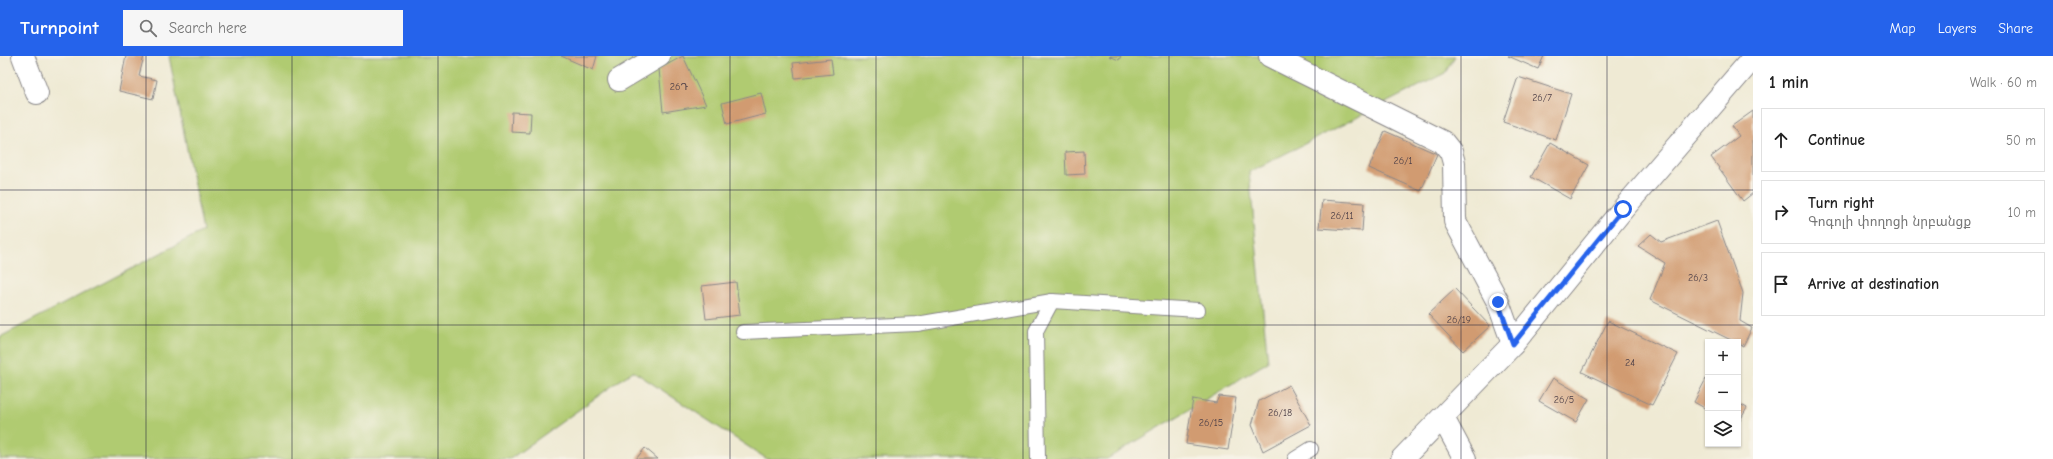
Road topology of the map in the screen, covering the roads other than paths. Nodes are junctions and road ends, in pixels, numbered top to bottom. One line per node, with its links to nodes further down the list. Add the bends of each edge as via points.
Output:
1 (23, 56): 6 (street)
2 (659, 56): 5 (street)
3 (1270, 56): 10 (street, via 1443,142 1451,152 1454,163 1455,222 1498,302)
4 (1753, 58): 10 (street, via 1623,209)
5 (619, 80)
6 (37, 93)
7 (1052, 301): 8 (lane); 9 (lane, via 917,324); 13 (lane, via 1036,332)
8 (1198, 310)
9 (743, 332)
10 (1513, 344): 11 (street)
11 (1443, 418): 15 (street); 16 (street)
12 (1311, 449): 14 (lane)
13 (1038, 459)
14 (1295, 459)
15 (1402, 459)
16 (1465, 459)

